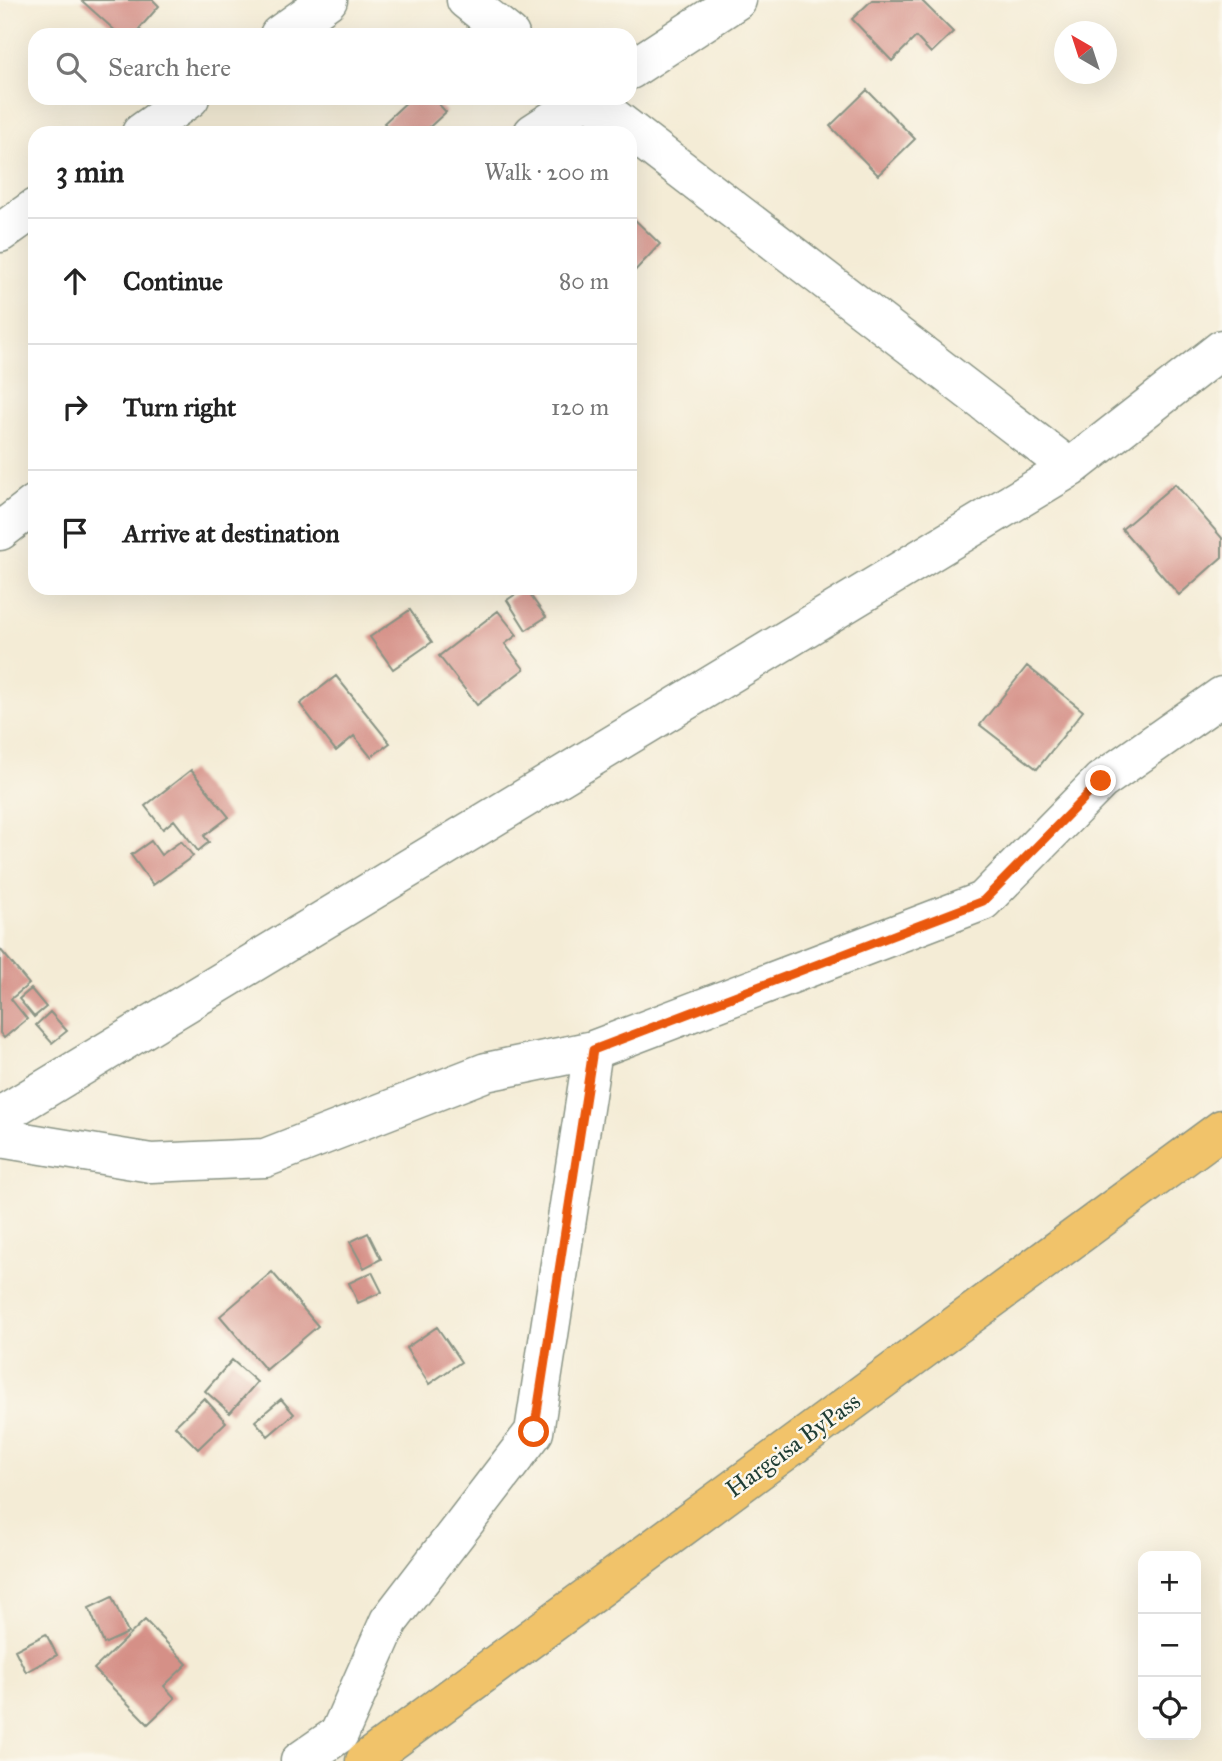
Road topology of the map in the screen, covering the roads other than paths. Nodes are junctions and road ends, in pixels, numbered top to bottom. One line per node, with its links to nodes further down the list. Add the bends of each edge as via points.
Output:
1 (328, 0): 4 (street)
2 (466, 0): 5 (street)
3 (737, 0): 6 (street)
4 (289, 28)
5 (501, 28)
6 (637, 65)
7 (180, 105): 10 (street)
8 (576, 105): 11 (street)
9 (596, 105): 12 (street)
10 (151, 126)
11 (544, 126)
12 (624, 126)
13 (637, 136): 17 (street)
14 (28, 213): 15 (street)
15 (0, 233)
16 (1222, 349): 17 (street)
17 (1070, 468): 22 (street)
18 (28, 509): 19 (street)
19 (0, 531)
20 (1222, 696): 21 (street, via 1101,781 983,901)
21 (593, 1050): 24 (street, via 486,1072 265,1158 151,1163); 25 (street, via 534,1432 389,1621 339,1734)
22 (0, 1116)
23 (1222, 1129): 26 (highway, Hargeisa ByPass)
24 (0, 1138)
25 (300, 1761)
26 (365, 1761)

